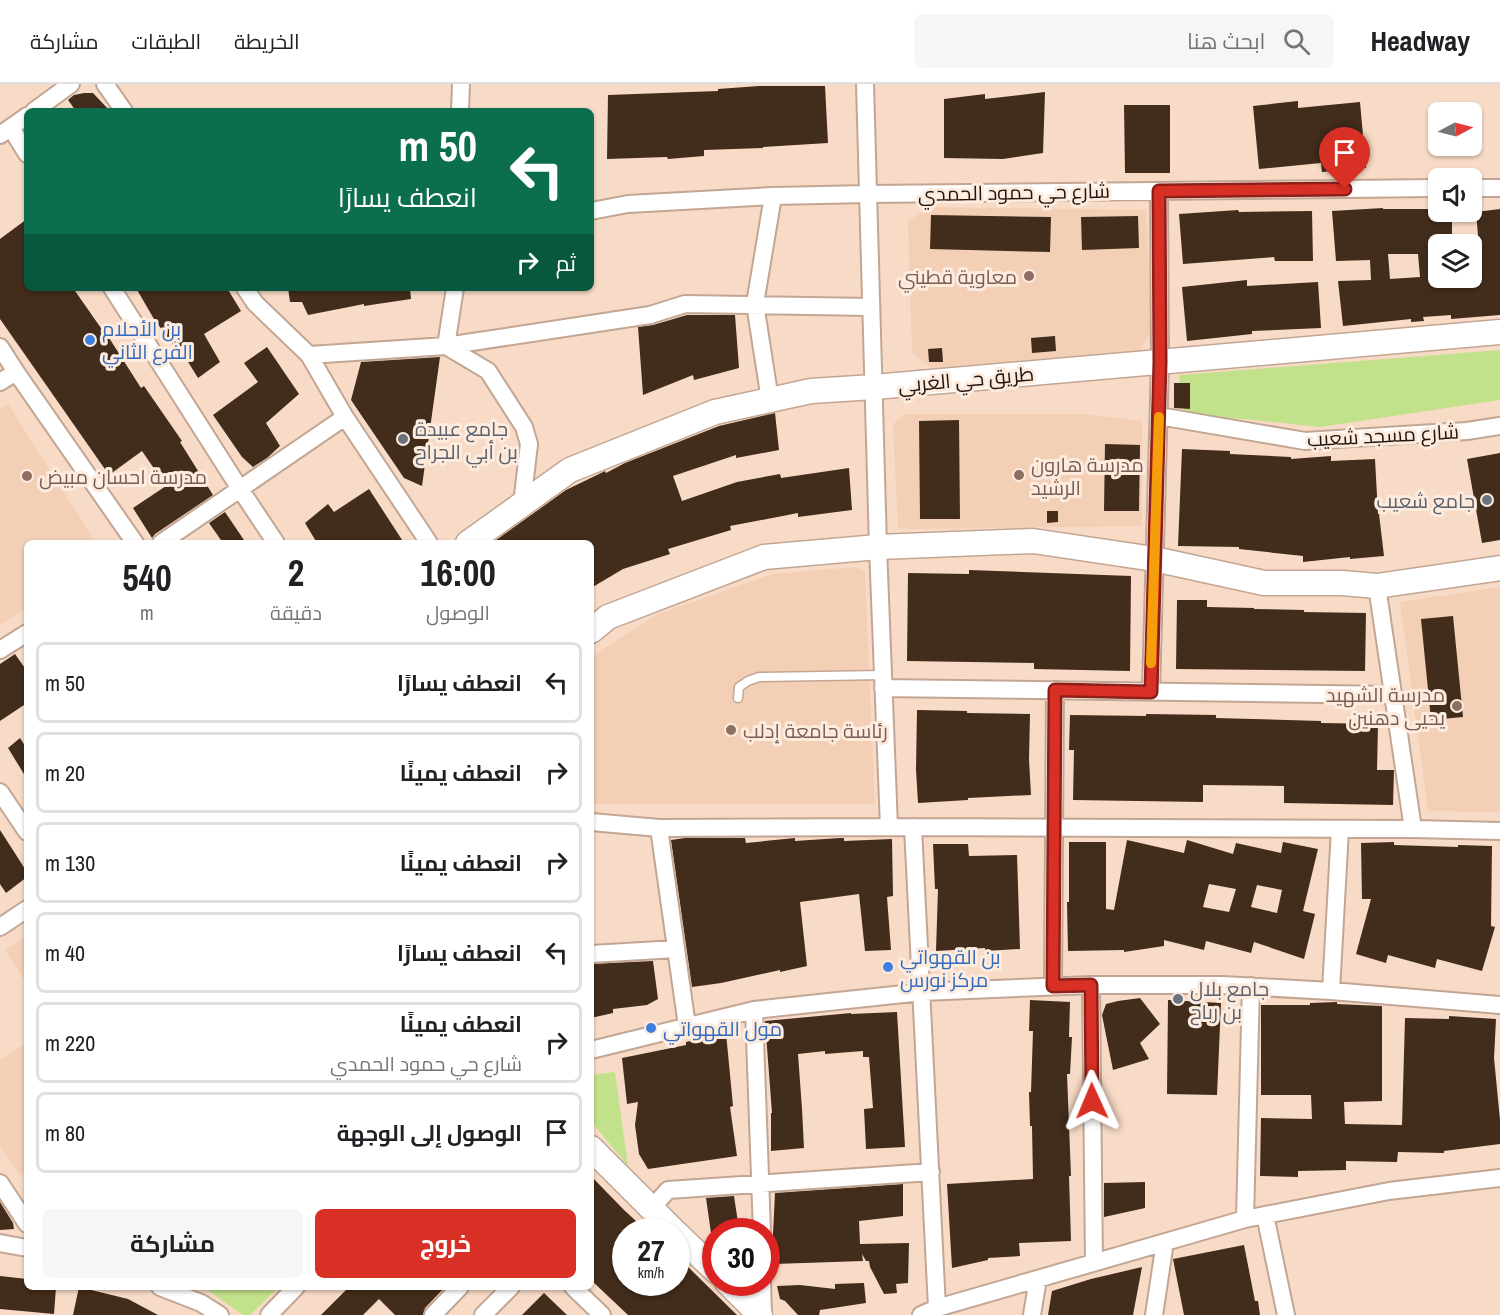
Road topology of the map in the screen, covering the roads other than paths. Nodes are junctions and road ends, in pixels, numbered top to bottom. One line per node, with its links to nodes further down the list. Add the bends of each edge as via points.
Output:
1 (71, 84): 5 (street)
2 (105, 84): 6 (street)
3 (461, 84): 7 (street)
4 (865, 84): 15 (street)
5 (38, 108)
6 (122, 108)
7 (460, 108)
8 (24, 118): 9 (street)
9 (5, 131): 10 (street)
10 (24, 151)
11 (1428, 188): 14 (street, شارع حي حمود الحمدي)
12 (1482, 188): 13 (street)
13 (1500, 188)
14 (1159, 191): 15 (street, شارع حي حمود الحمدي); 27 (street)
15 (868, 194): 16 (street, شارع حي حمود الحمدي); 22 (street)
16 (773, 196): 17 (street, شارع حي حمود الحمدي, via 628,204); 21 (street)
17 (594, 210)
18 (114, 291): 35 (street)
19 (454, 291): 24 (street)
20 (259, 295): 26 (street)
21 (755, 304): 22 (street); 24 (street, via 685,304 650,315); 31 (street)
22 (871, 307): 30 (street)
23 (1500, 332): 27 (street, طريق حي الغربي)
24 (446, 346): 26 (street); 36 (street, via 488,371 524,427 529,444)
25 (0, 347): 28 (street)
26 (309, 355): 33 (street)
27 (1160, 362): 30 (street, طريق حي الغربي); 32 (street)
28 (16, 372): 29 (street); 37 (street)
29 (0, 382)
30 (874, 387): 31 (street, طريق حي الغربي, via 811,391); 42 (street)
31 (770, 400): 36 (street, طريق حي الغربي, via 715,412 570,470)
32 (1159, 416): 34 (street, شارع مسجد شعيب, via 1305,441); 43 (street)
33 (345, 417): 35 (street); 40 (street)
34 (1500, 426)
35 (240, 489): 38 (street); 39 (street)
36 (522, 504): 41 (street, طريق حي الغربي)
37 (133, 540)
38 (165, 540)
39 (274, 540)
40 (427, 540)
41 (472, 540)
42 (878, 547): 43 (street, via 1033,541); 46 (street, via 764,557 608,618); 49 (street)
43 (1154, 559): 45 (street, via 1264,583); 51 (street)
44 (1500, 568): 45 (street)
45 (1377, 586): 52 (street)
46 (594, 630)
47 (24, 635): 48 (street)
48 (0, 650)
49 (883, 682): 50 (street); 53 (lane, via 759,677 740,687); 56 (street)
50 (1055, 690): 51 (street); 58 (street)
51 (1151, 692): 52 (street)
52 (1393, 695): 62 (street)
53 (738, 698)
54 (0, 792): 59 (street)
55 (594, 822): 60 (street)
56 (889, 827): 57 (street); 60 (street)
57 (913, 827): 58 (street); 72 (street)
58 (1053, 827): 61 (street); 69 (street)
59 (24, 828)
60 (659, 828): 66 (street)
61 (1340, 829): 62 (street); 71 (street)
62 (1413, 829): 63 (street)
63 (1500, 831)
64 (24, 911): 65 (street)
65 (0, 927)
66 (676, 949): 67 (street); 75 (street)
67 (594, 954)
68 (1091, 985): 69 (street); 70 (street); 93 (street)
69 (1053, 986): 72 (street)
70 (1251, 986): 71 (street); 87 (street)
71 (1330, 991): 73 (street)
72 (922, 992): 74 (street); 78 (street)
73 (1500, 1005)
74 (754, 1010): 75 (street); 81 (street)
75 (687, 1026): 76 (street)
76 (594, 1049)
77 (594, 1151): 83 (street)
78 (930, 1172): 81 (street); 102 (street)
79 (1500, 1178): 84 (street, via 1389,1191)
80 (0, 1183): 82 (street)
81 (761, 1184): 83 (street, via 668,1190); 86 (street)
82 (21, 1203)
83 (652, 1208): 85 (street)
84 (1265, 1215): 87 (street); 112 (street)
85 (662, 1218)
86 (762, 1218)
87 (1245, 1219): 88 (street)
88 (1165, 1242): 93 (street); 111 (street)
89 (0, 1243): 91 (street)
90 (690, 1246): 92 (street)
91 (24, 1247)
92 (702, 1257)
93 (1094, 1263): 94 (street)
94 (1038, 1279): 102 (street); 110 (street)
95 (168, 1290): 103 (street)
96 (293, 1290): 104 (street)
97 (457, 1290): 105 (street)
98 (508, 1290): 106 (street)
99 (576, 1290): 107 (street)
100 (741, 1296): 108 (street)
101 (762, 1296): 108 (street)
102 (937, 1308): 109 (street)
103 (220, 1315)
104 (269, 1315)
105 (433, 1315)
106 (483, 1315)
107 (602, 1315)
108 (761, 1315)
109 (921, 1315)
110 (1032, 1315)
111 (1154, 1315)
112 (1286, 1315)

